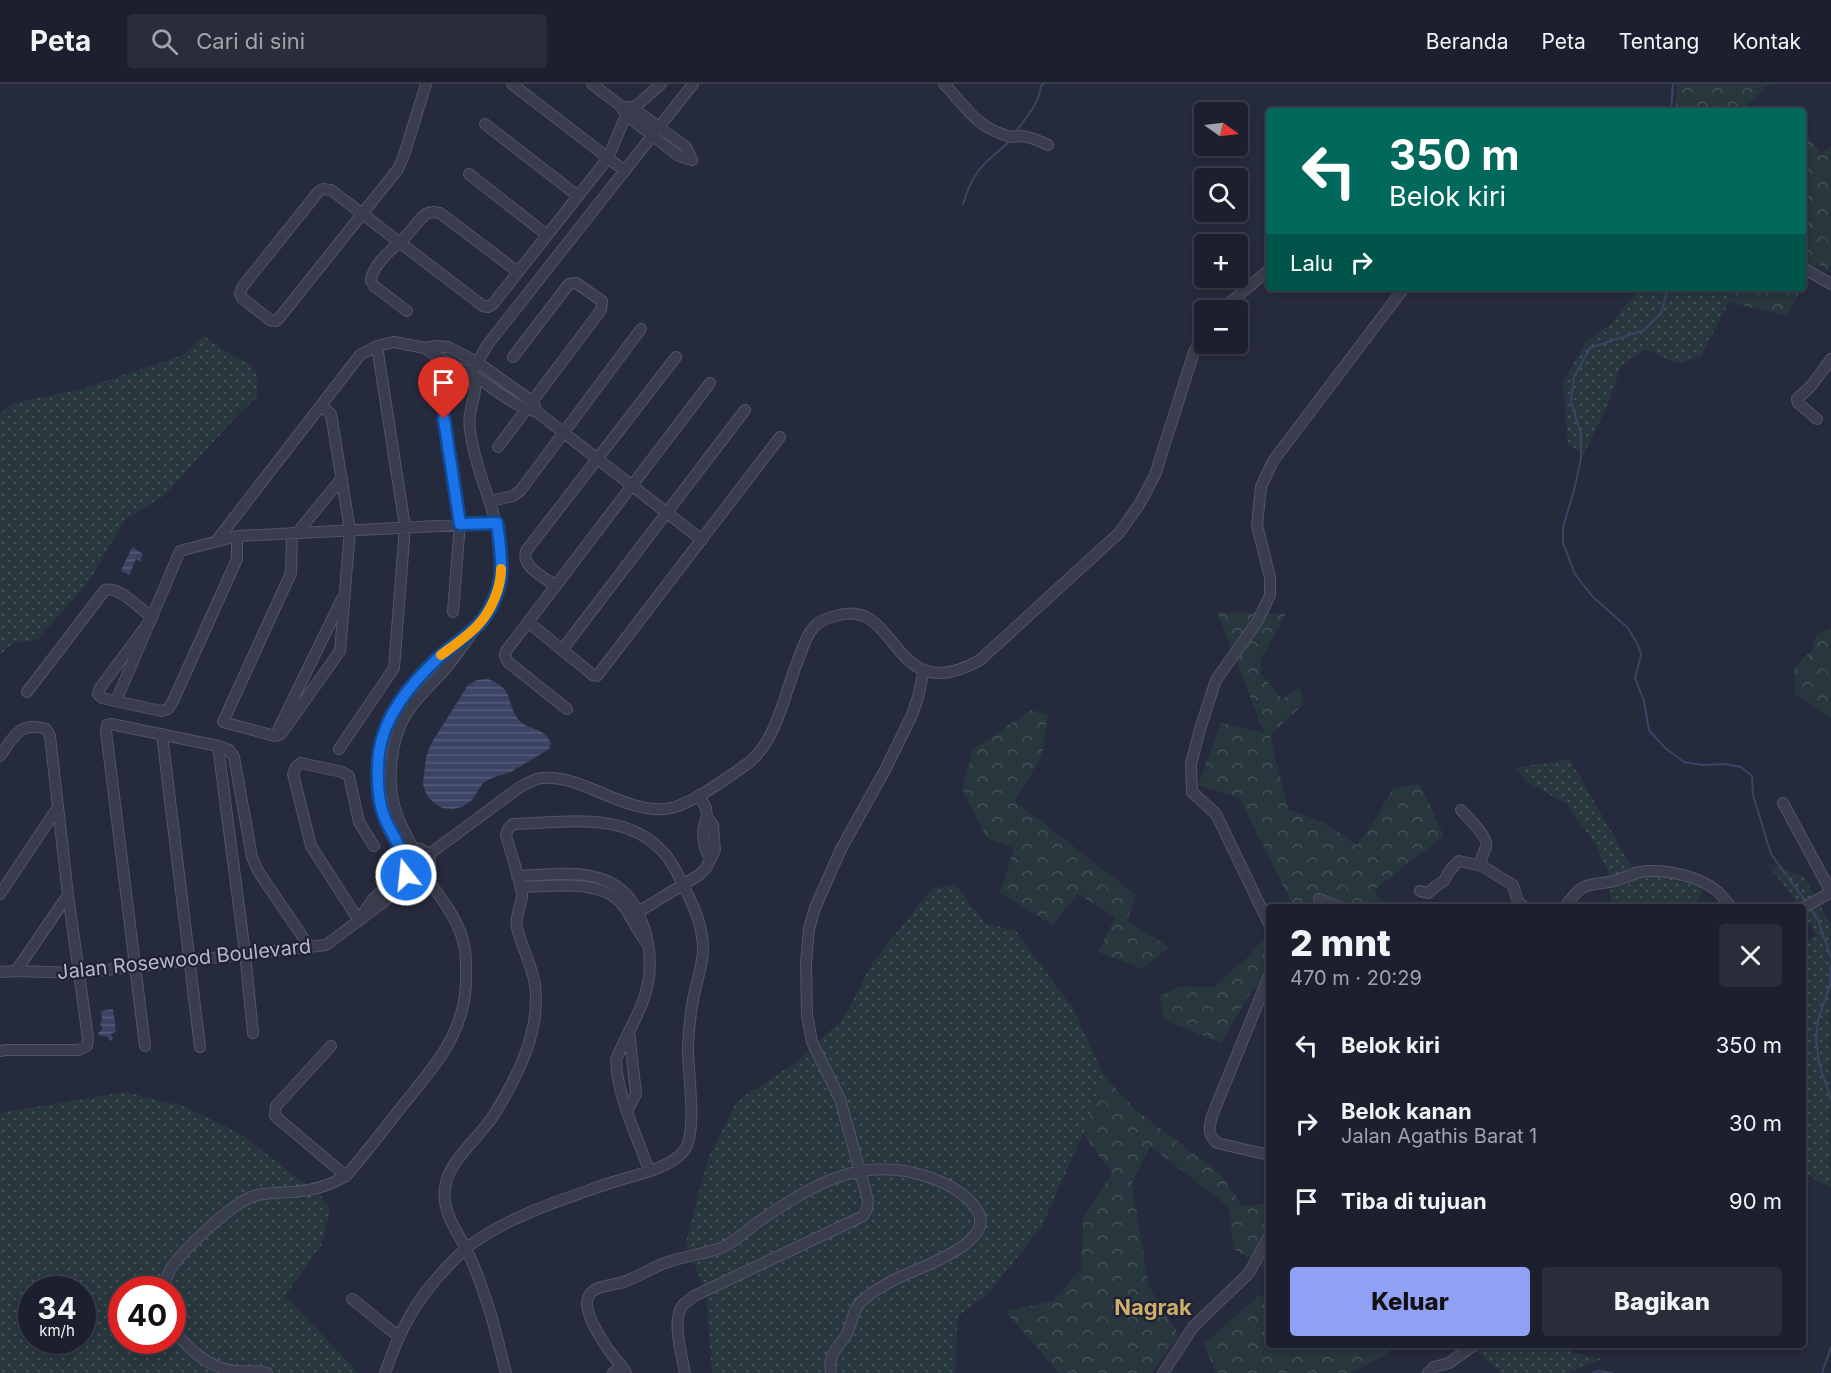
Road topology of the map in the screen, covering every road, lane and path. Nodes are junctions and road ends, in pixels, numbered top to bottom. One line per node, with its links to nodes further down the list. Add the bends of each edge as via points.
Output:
1 (426, 84): 15 (street, via 405,155)
2 (512, 84): 11 (street)
3 (592, 84): 7 (street)
4 (661, 84): 7 (street)
5 (693, 84): 9 (street)
6 (944, 84): 10 (street, via 966,111 989,129)
7 (627, 110): 9 (street); 11 (street)
8 (485, 124): 14 (street)
9 (656, 131): 12 (street)
10 (1048, 145)
11 (608, 158): 12 (street); 14 (street)
12 (625, 171): 32 (street)
13 (469, 174): 16 (street)
14 (578, 196): 16 (street)
15 (362, 214): 15 (street, via 276,321 242,298 243,286 319,191 330,190); 17 (street)
16 (547, 235): 19 (street)
17 (398, 243): 19 (street, via 433,211); 19 (street, via 483,306 493,304); 24 (street, via 371,274 371,281)
18 (1806, 270): 21 (street)
19 (518, 272)
20 (1266, 272): 23 (street)
21 (1831, 284)
22 (1402, 291): 95 (street, via 1273,461 1262,486 1257,525 1270,577 1270,595 1257,622 1216,680 1191,764 1192,792 1216,814)
23 (1233, 300)
24 (407, 311)
25 (641, 329): 39 (street)
26 (377, 346): 27 (street, via 394,342); 35 (street, via 360,355); 49 (street)
27 (432, 350): 32 (street, via 448,347); 33 (street); 48 (street)
28 (1194, 352): 62 (street, via 1155,475 1119,534 980,660 945,674)
29 (513, 357): 36 (street, via 569,284 576,283 602,302 602,310)
30 (676, 357): 42 (street)
31 (1831, 359): 38 (street, via 1797,399)
32 (477, 362): 33 (street); 36 (street)
33 (471, 373): 36 (street); 45 (street, via 475,388 470,432 474,457)
34 (710, 383): 44 (street)
35 (321, 406): 43 (street, via 331,414); 53 (street)
36 (532, 408): 39 (street); 41 (street)
37 (745, 410): 46 (street)
38 (1817, 419)
39 (564, 433): 42 (street); 45 (street, via 520,491)
40 (780, 437): 54 (street)
41 (498, 447)
42 (597, 459): 44 (street); 55 (street, via 524,557 526,563)
43 (342, 478): 50 (street); 51 (street)
44 (632, 486): 46 (street); 55 (street)
45 (491, 501): 47 (street)
46 (667, 513): 54 (street); 61 (street)
47 (497, 523): 48 (street); 60 (street, via 501,574 497,592)
48 (460, 524): 49 (street); 57 (street)
49 (405, 527): 50 (street); 69 (street, via 394,668)
50 (350, 530): 51 (street); 56 (street)
51 (295, 533): 52 (street); 67 (street, via 291,573 223,722)
52 (237, 536): 53 (street); 64 (street, via 237,559 168,709 161,711)
53 (217, 540): 58 (street, via 180,552)
54 (702, 540): 61 (street, via 597,676)
55 (556, 586): 59 (street)
56 (345, 592): 67 (street); 67 (street, via 340,651 281,734)
57 (453, 612)
58 (152, 618): 63 (street, via 118,591 105,590); 64 (street); 64 (street, via 100,688 98,694 102,698)
59 (528, 622): 61 (street); 65 (street, via 505,656)
60 (478, 625): 76 (street, via 417,700 398,731 392,754 392,794 396,814); 77 (street, via 438,658 407,692 386,727 380,752 380,795 384,818)
61 (562, 650)
62 (923, 672): 71 (street, via 865,615 852,613 826,619 814,627 804,645 764,745 749,762); 114 (street, via 912,715 841,849 809,929 807,1014 812,1042 840,1099)
63 (27, 692)
64 (116, 701)
65 (567, 709)
66 (162, 734): 68 (street); 99 (street); 100 (street, via 111,724 106,731)
67 (275, 736)
68 (218, 746): 97 (street, via 234,757 258,871); 98 (street)
69 (339, 749)
70 (0, 756): 73 (street, via 22,728 46,729)
71 (699, 795): 78 (street, via 665,809 649,808 572,782 537,779 520,787); 83 (street, via 713,825 715,850 706,868)
72 (1783, 803): 85 (street)
73 (58, 807): 86 (street); 87 (street)
74 (1461, 810): 79 (street, via 1486,842)
75 (374, 846): 96 (street, via 360,822 349,776 302,764 296,767 293,774 311,846)
76 (413, 848): 77 (street); 78 (street)
77 (402, 855): 80 (street, via 400,864)
78 (428, 855): 81 (street, via 430,865)
79 (1482, 866): 84 (street, via 1459,861 1444,881 1428,893); 89 (street, via 1513,885)
80 (407, 874): 81 (street); 96 (street, Jalan Rosewood Boulevard, via 381,903)
81 (424, 875): 115 (street, via 444,902 463,941 467,985 463,1010 441,1057)
82 (519, 882): 83 (street, via 506,835 513,824 599,822 617,824 652,841 665,853); 94 (street, via 587,886 613,895); 117 (street, via 522,894 517,927 531,965 536,1008 522,1064 509,1092 447,1177 445,1207)
83 (683, 885): 94 (street); 113 (street, via 698,913 703,953 689,1028 692,1131 682,1153)
84 (1420, 891)
85 (1831, 892): 93 (street)
86 (0, 894)
87 (68, 895): 101 (street); 103 (street)
88 (1319, 898): 90 (street)
89 (1520, 903)
90 (1333, 904)
91 (1567, 904): 92 (street, via 1585,885 1647,871 1685,875 1717,891)
92 (1729, 904)
93 (1806, 906)
94 (633, 915): 105 (street, via 646,932 650,963 649,982)
95 (1266, 918)
96 (358, 919): 97 (street, Jalan Rosewood Boulevard, via 326,945)
97 (309, 946): 98 (street, Jalan Rosewood Boulevard)
98 (245, 953): 99 (street, Jalan Rosewood Boulevard); 106 (street)
99 (190, 960): 100 (street, Jalan Rosewood Boulevard); 109 (street)
100 (135, 966): 103 (street, Jalan Rosewood Boulevard); 107 (street)
101 (16, 971): 102 (street, Jalan Rosewood Boulevard); 103 (street, Jalan Rosewood Boulevard)
102 (0, 972)
103 (79, 973): 110 (street, via 87,1046 79,1050)
104 (1266, 983): 112 (street, via 1209,1128 1217,1143)
105 (629, 1031): 111 (street, via 636,1094); 111 (street, via 616,1060)
106 (253, 1033)
107 (145, 1046)
108 (331, 1046): 115 (street, via 276,1106 275,1116)
109 (200, 1047)
110 (0, 1051)
111 (627, 1111): 113 (street)
112 (1266, 1154)
113 (650, 1170): 117 (street, via 533,1211)
114 (860, 1170): 123 (street, via 807,1191 723,1247 650,1268 620,1284 591,1292 587,1299 589,1313); 128 (street, via 868,1200 863,1216 694,1296 682,1306 678,1336); 129 (street, via 893,1168 937,1179 967,1198 981,1221 972,1237 947,1257 901,1277 859,1303 846,1336 831,1356)
115 (346, 1176): 118 (street, via 317,1189 251,1197 190,1248)
116 (1266, 1242): 130 (street, via 1249,1273 1193,1328)
117 (466, 1249): 120 (street, via 415,1305); 126 (street, via 490,1310)
118 (167, 1276)
119 (352, 1299): 120 (street)
120 (398, 1336): 125 (street)
121 (186, 1344): 124 (street, via 218,1367)
122 (1470, 1348): 131 (street)
123 (624, 1369): 127 (street)
124 (267, 1373)
125 (385, 1373)
126 (506, 1373)
127 (613, 1373)
128 (685, 1373)
129 (831, 1373)
130 (1163, 1373)
131 (1428, 1373)

